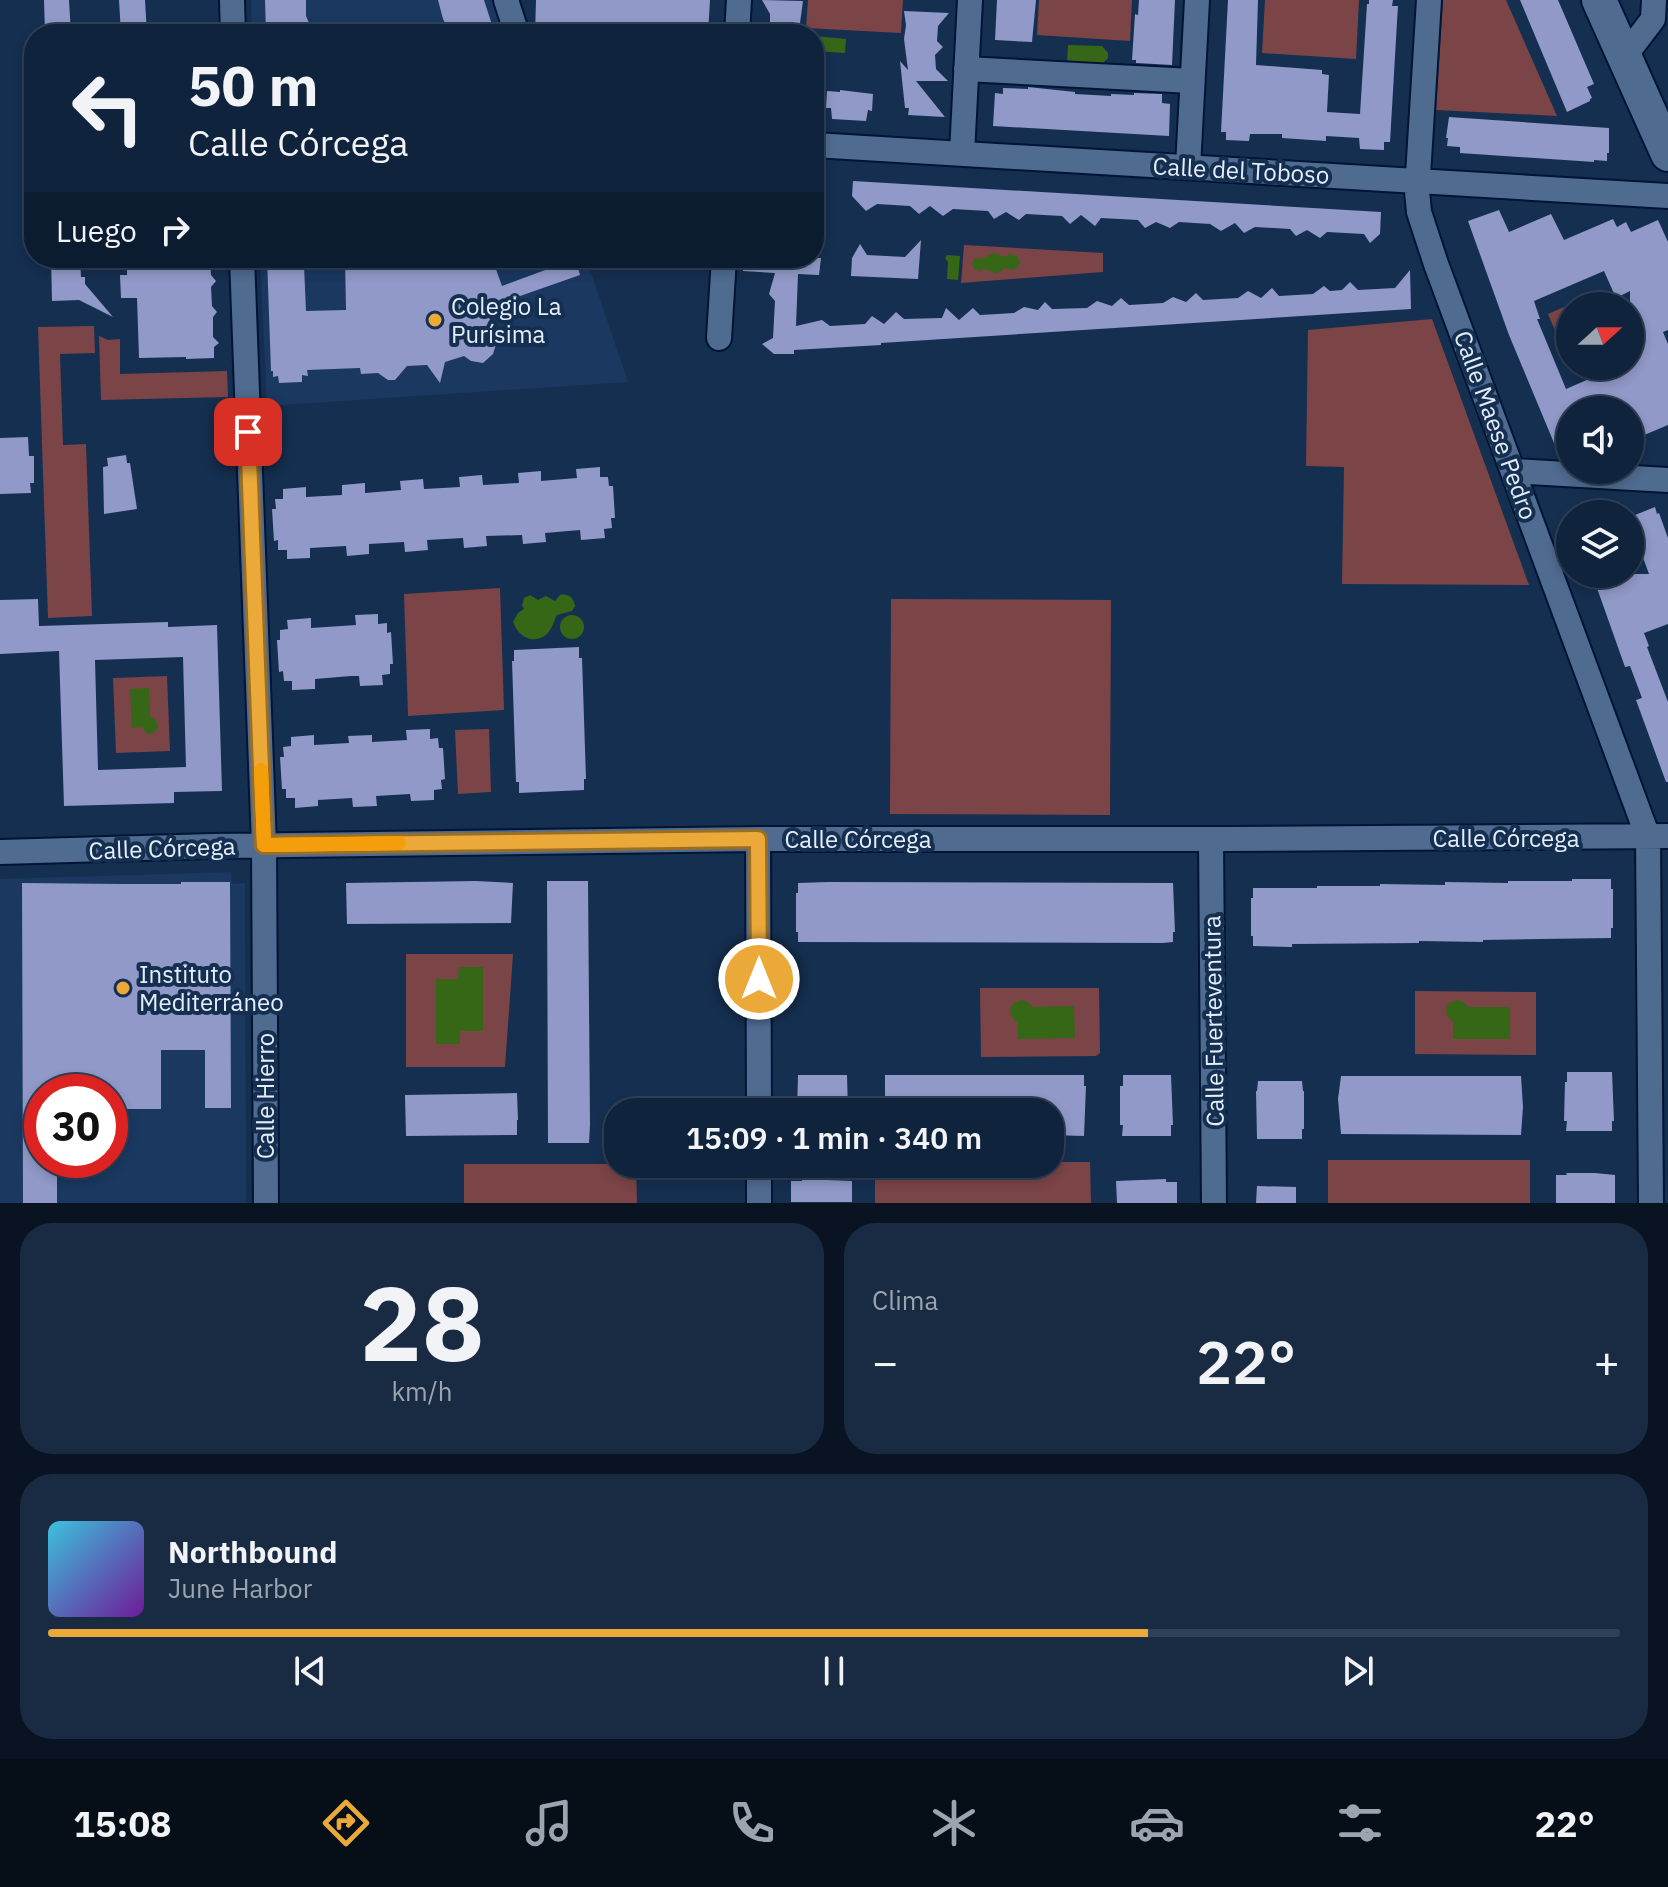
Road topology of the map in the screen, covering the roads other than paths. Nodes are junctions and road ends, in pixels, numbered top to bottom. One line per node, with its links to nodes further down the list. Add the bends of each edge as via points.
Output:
1 (232, 0): 9 (street)
2 (506, 0): 10 (street)
3 (739, 0): 11 (street)
4 (970, 0): 13 (street)
5 (1197, 0): 14 (street)
6 (1429, 0): 19 (street, Calle Maese Pedro)
7 (1599, 0): 12 (main road)
8 (1654, 0): 12 (street, via 1653,19)
9 (233, 24)
10 (514, 24)
11 (738, 24)
12 (1624, 57): 17 (main road)
13 (966, 69): 14 (street); 16 (street)
14 (1192, 81): 18 (street)
15 (824, 146): 16 (street, Calle del Toboso)
16 (962, 153): 18 (street, Calle del Toboso)
17 (1668, 154)
18 (1188, 167): 19 (street, Calle del Toboso)
19 (1417, 180): 20 (street, Calle del Toboso); 24 (street, Calle Maese Pedro, via 1422,222)
20 (1668, 196)
21 (242, 268): 29 (street, Calle Hierro)
22 (723, 268): 23 (street)
23 (719, 338)
24 (1513, 471): 25 (street); 26 (street, Calle Maese Pedro)
25 (1668, 480)
26 (1658, 836): 28 (street, Calle Córcega); 36 (street, Calle Maese Pedro)
27 (758, 839): 28 (street, Calle Córcega); 29 (street, Calle Córcega); 31 (street)
28 (1211, 839): 35 (street, Calle Fuerteventura)
29 (264, 845): 30 (street, Calle Córcega); 33 (street, Calle Hierro)
30 (0, 852)
31 (759, 1098)
32 (759, 1178): 34 (street)
33 (266, 1203)
34 (759, 1203)
35 (1214, 1203)
36 (1651, 1203)

